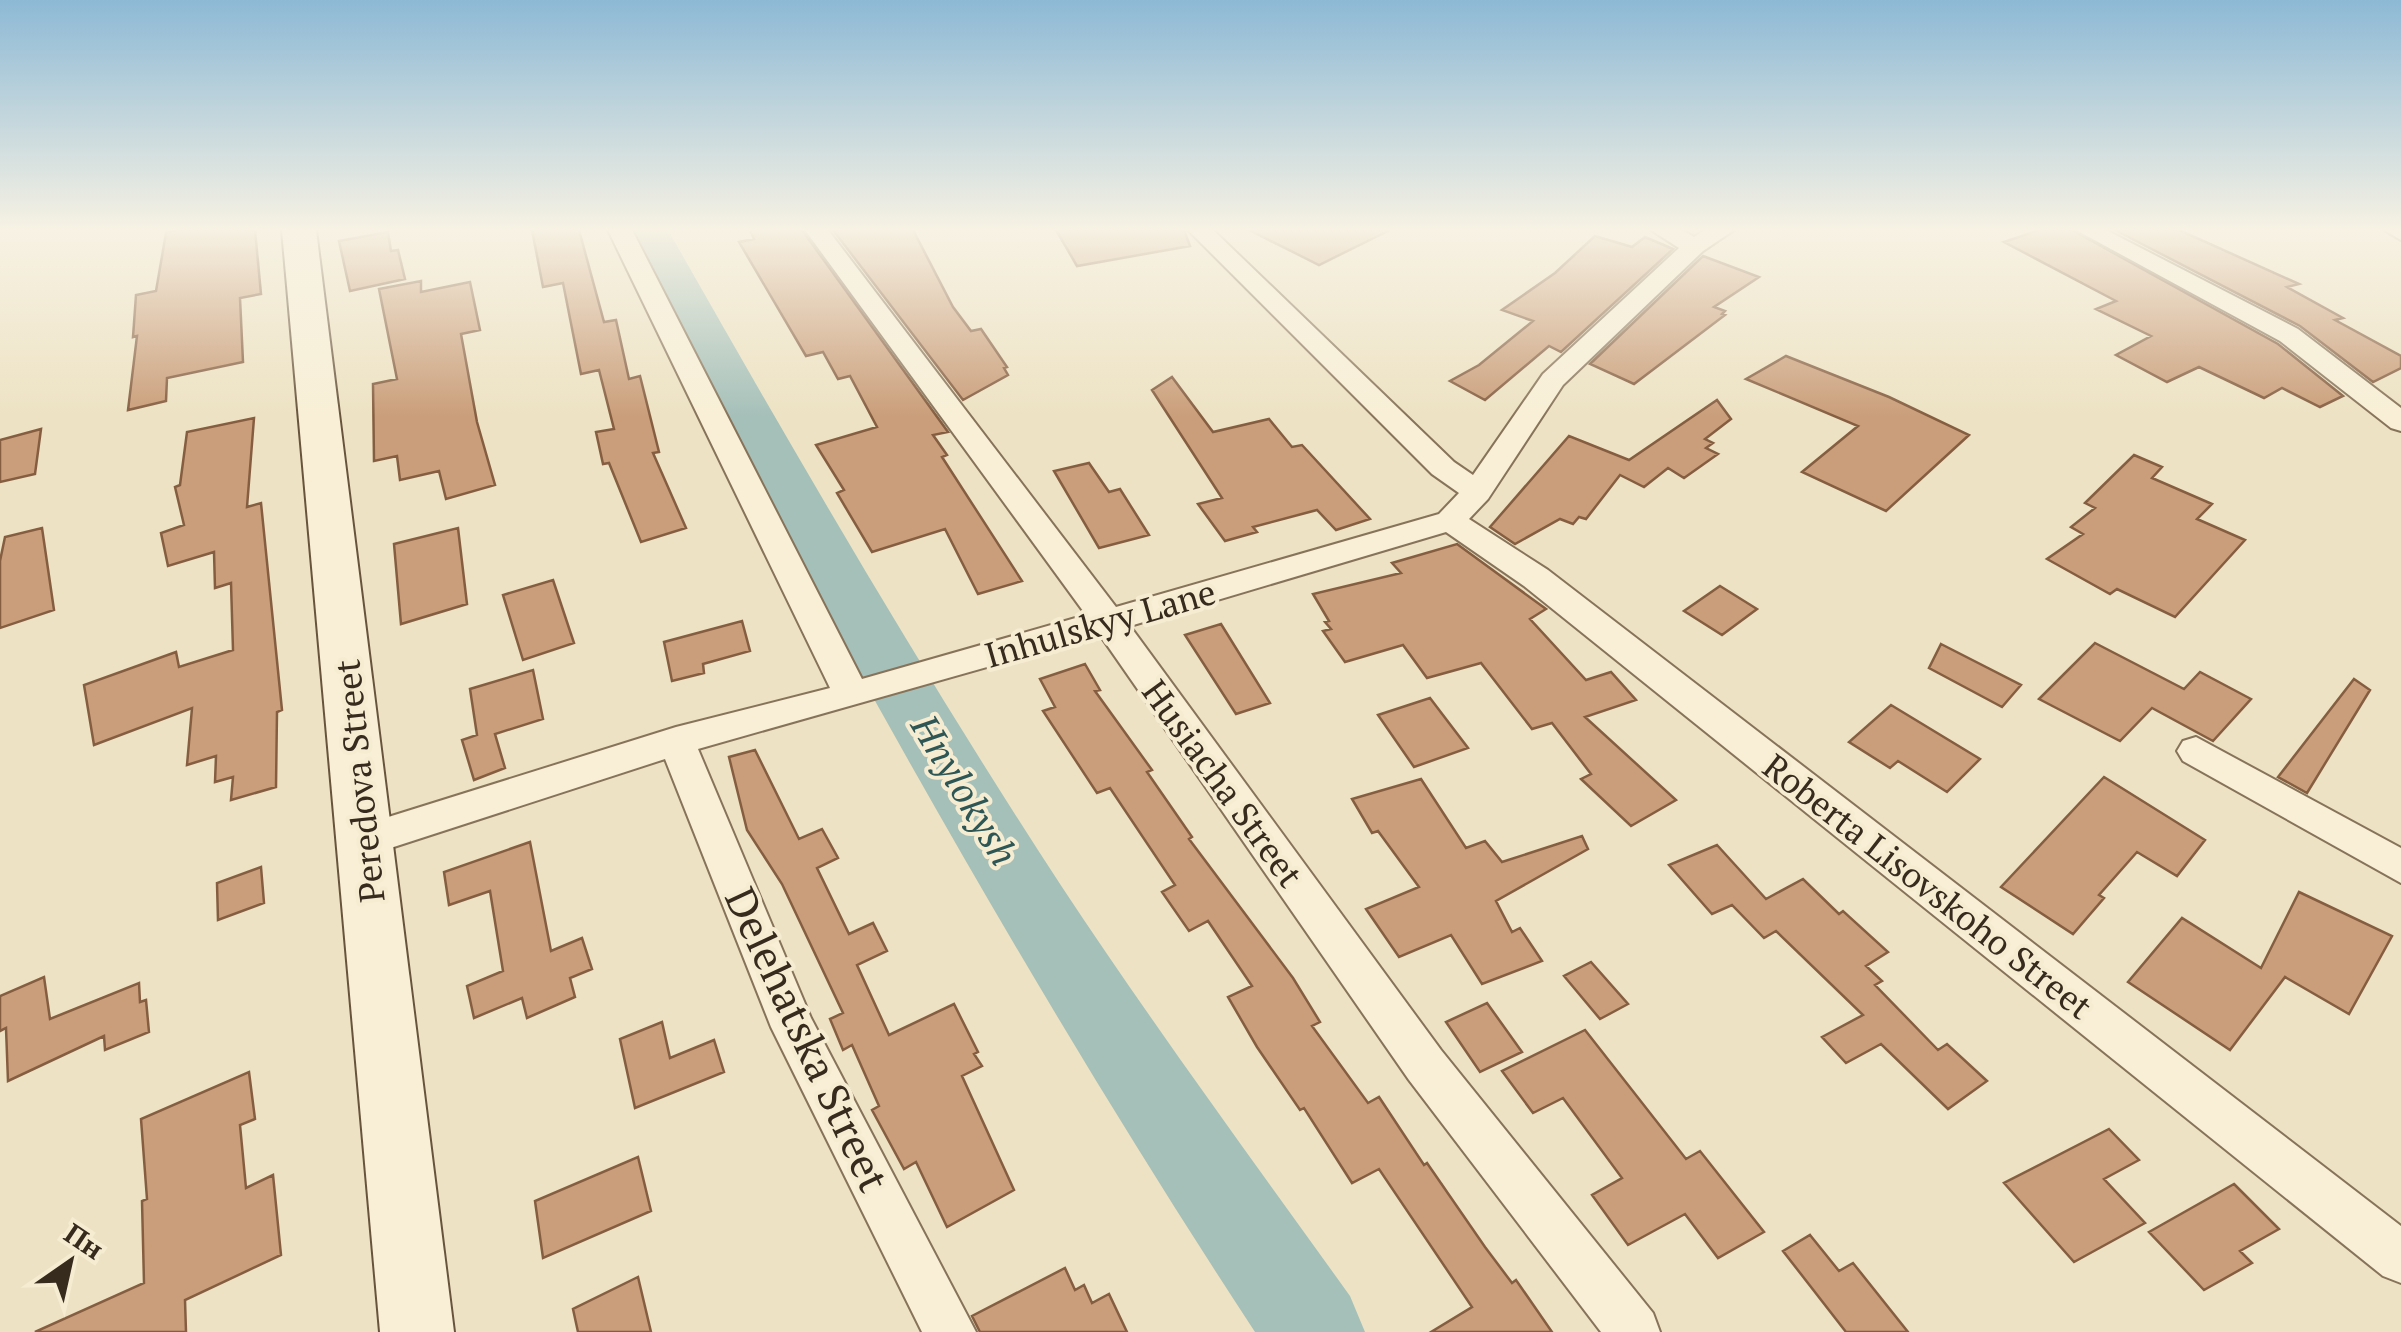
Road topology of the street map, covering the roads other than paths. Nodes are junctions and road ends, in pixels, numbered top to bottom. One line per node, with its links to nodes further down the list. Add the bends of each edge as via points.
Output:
1 (306, 292): 13 (main road, Peredova Street)
2 (652, 292): 10 (street)
3 (862, 292): 9 (street, Husiacha Street)
4 (1263, 292): 8 (street, Roberta Lisovskoho Street, via 1443,468)
5 (1647, 292): 8 (street, via 1553,380)
6 (2207, 292): 7 (street, via 2290,335)
7 (2401, 422)
8 (1463, 506): 9 (street, Inhulskyy Lane); 15 (street, Roberta Lisovskoho Street, via 1551,590)
9 (1108, 622): 10 (street, Inhulskyy Lane); 18 (street, Husiacha Street, via 1425,1065)
10 (859, 693): 11 (street, Inhulskyy Lane)
11 (676, 741): 13 (street, Inhulskyy Lane); 17 (street, Delehatska Street, via 793,1026)
12 (2196, 751): 14 (street)
13 (366, 840): 16 (main road, Peredova Street)
14 (2401, 867)
15 (2401, 1258)
16 (417, 1332)
17 (950, 1332)
18 (1634, 1332)

